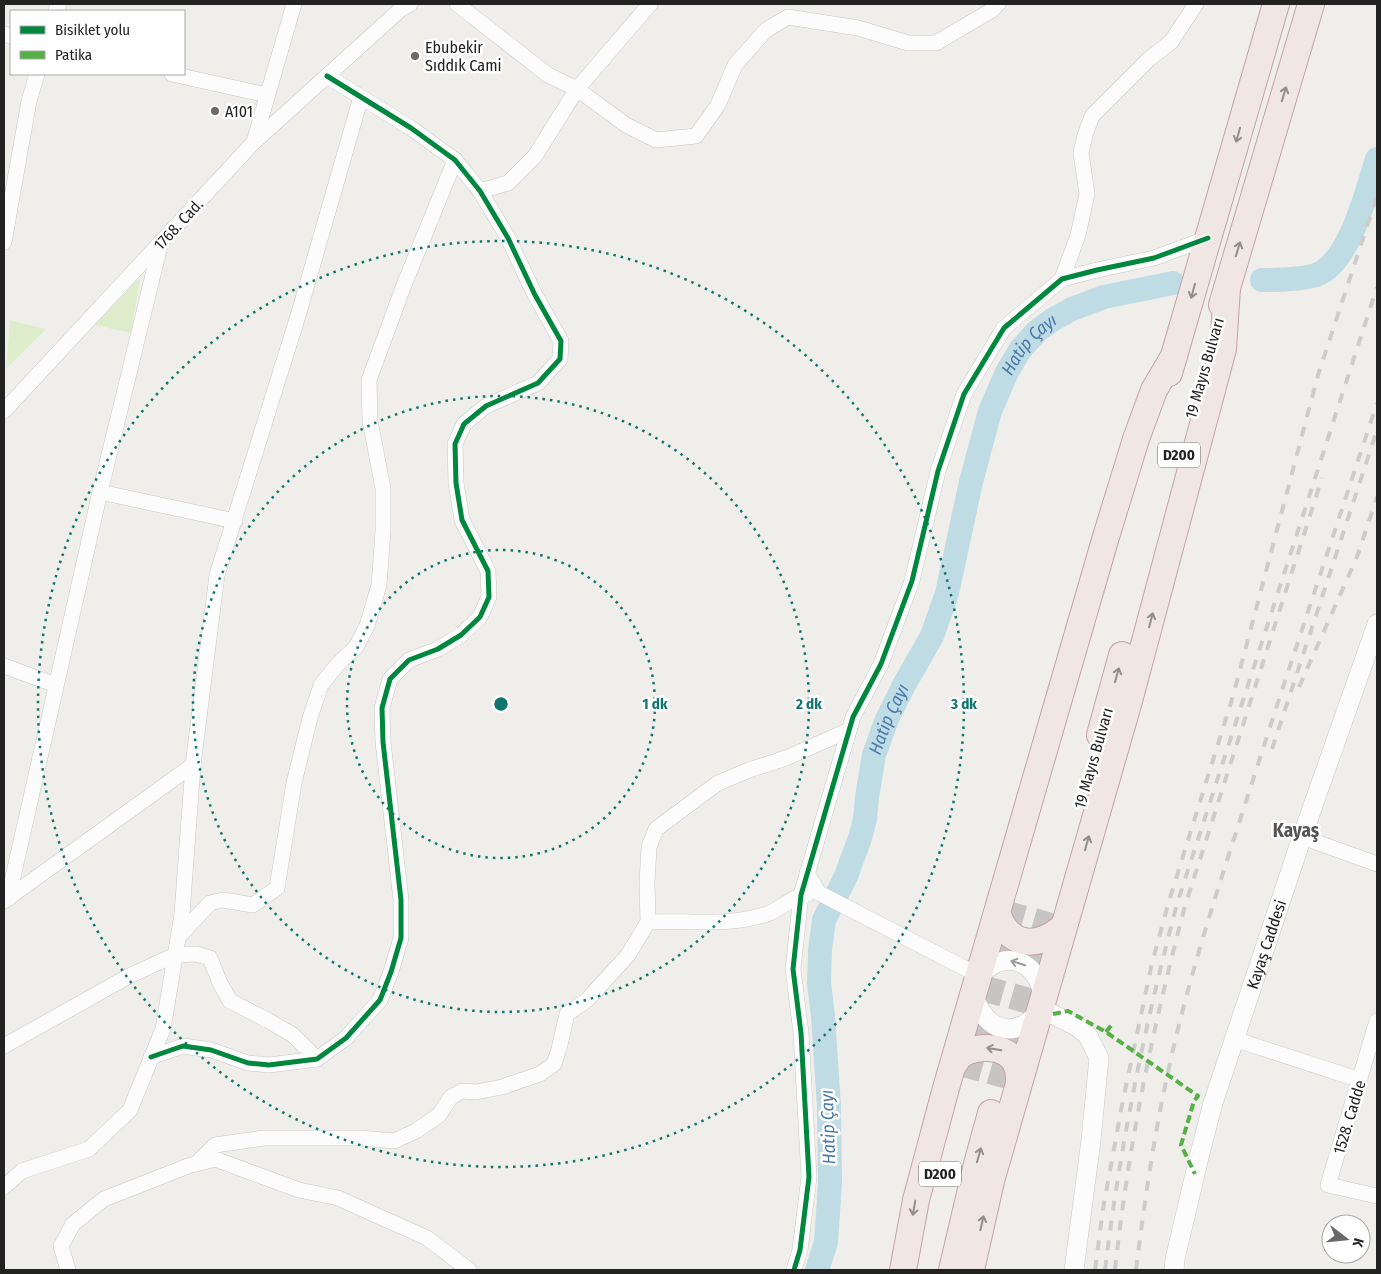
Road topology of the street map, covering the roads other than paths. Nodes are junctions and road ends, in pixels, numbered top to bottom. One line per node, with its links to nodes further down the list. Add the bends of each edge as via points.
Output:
1 (294, 4): 13 (street, 1768. Cad.)
2 (410, 4): 11 (street)
3 (456, 4): 12 (street, via 548,75)
4 (650, 4): 12 (street)
5 (998, 4): 12 (street, via 936,43 908,42 858,28 788,17 766,30 735,65 718,105 696,136 656,140 626,125)
6 (1196, 4): 21 (street, via 1171,42 1149,59 1092,116 1081,153 1087,194 1078,235)
7 (1276, 4): 18 (highway, 19 Mayıs Bulvarı / D200, one-way to 18)
8 (1311, 4): 37 (highway, 19 Mayıs Bulvarı / D200, one-way to 8, via 1227,288)
9 (37, 75): 19 (street, via 28,101)
10 (177, 75): 13 (street)
11 (327, 76): 14 (street); 15 (street)
12 (577, 89): 17 (street, via 535,156 508,183)
13 (267, 95): 15 (street, 1768. Cad.)
14 (361, 97): 16 (street); 24 (street)
15 (254, 142): 20 (street, 1768. Cad.)
16 (454, 160): 17 (street); 39 (street, via 369,380 370,421 383,488 379,585 367,626 356,647 321,685 294,783 277,888 253,905 223,900 210,903)
17 (480, 191): 47 (street, via 561,341 560,359 538,383 486,406 464,424 455,444 456,483 462,520 488,571 489,597 480,617 461,635 438,649 409,660 390,679 382,708 383,742 401,900 401,938 380,1000 346,1038)
18 (1208, 238): 21 (street, via 1154,258); 36 (highway, 19 Mayıs Bulvarı / D200, one-way to 36)
19 (4, 242)
20 (161, 242): 22 (street, 1768. Cad.); 23 (street)
21 (1062, 279): 28 (street, via 1004,328 964,394 938,471 912,581 882,664)
22 (4, 411)
23 (100, 492): 24 (street); 27 (street)
24 (234, 521): 29 (street, via 217,575)
25 (1377, 624): 30 (street, Kayaş Caddesi)
26 (4, 666): 27 (street)
27 (56, 685): 35 (street)
28 (849, 730): 32 (street); 38 (street, via 718,783 656,829 648,848)
29 (194, 765): 35 (street); 39 (street)
30 (1302, 837): 31 (street); 44 (street, Kayaş Caddesi)
31 (1377, 864)
32 (807, 873): 33 (street); 34 (street)
33 (819, 893): 34 (street); 41 (street)
34 (801, 895): 38 (street, via 766,914 743,919 706,923); 56 (street, via 793,969 801,1033 809,1177 800,1250)
35 (6, 900)
36 (1007, 905): 37 (highway, via 1001,924 1017,940 1028,942 1051,938); 41 (highway, 19 Mayıs Bulvarı)
37 (1057, 918): 42 (highway, 19 Mayıs Bulvarı)
38 (648, 922): 51 (street, via 628,955 588,1000 567,1014 554,1064 540,1074 502,1087 462,1092 451,1097 439,1116 394,1141 264,1138 215,1146)
39 (178, 936): 40 (street)
40 (175, 956): 45 (street, via 129,976); 46 (street, via 163,1029); 47 (street, via 196,954 210,958 230,1001 293,1036)
41 (977, 987): 42 (street, via 984,1018 1003,1028 1025,1024); 42 (street, one-way to 41, via 1037,976 1020,962 997,962 987,968); 48 (highway, 19 Mayıs Bulvarı)
42 (1040, 1006): 50 (highway, 19 Mayıs Bulvarı); 61 (street, via 1078,1027 1088,1036 1100,1058)
43 (1377, 1021): 49 (street, 1528. Cadde)
44 (1234, 1039): 49 (street); 62 (street, Kayaş Caddesi, via 1200,1153)
45 (4, 1046)
46 (151, 1057): 47 (street, via 183,1046 211,1050 248,1063 269,1065); 52 (street, via 130,1110 89,1149 22,1171)
47 (317, 1059)
48 (960, 1071): 50 (highway, one-way to 48, via 1020,1071 1015,1060 995,1048 961,1055); 57 (highway, one-way to 57, via 916,1200); 58 (highway, D200)
49 (1367, 1073): 53 (street, 1528. Cadde, via 1328,1185)
50 (1009, 1084): 59 (highway, D200, one-way to 50, via 977,1164); 60 (highway, one-way to 50)
51 (196, 1164): 54 (street, via 104,1199 72,1224 61,1246); 55 (street, via 215,1159 299,1190 338,1198 427,1238)
52 (4, 1186)
53 (1377, 1196)
54 (68, 1270)
55 (469, 1270)
56 (794, 1270)
57 (903, 1270)
58 (921, 1270)
59 (952, 1270)
60 (971, 1270)
61 (1074, 1270)
62 (1174, 1270)

